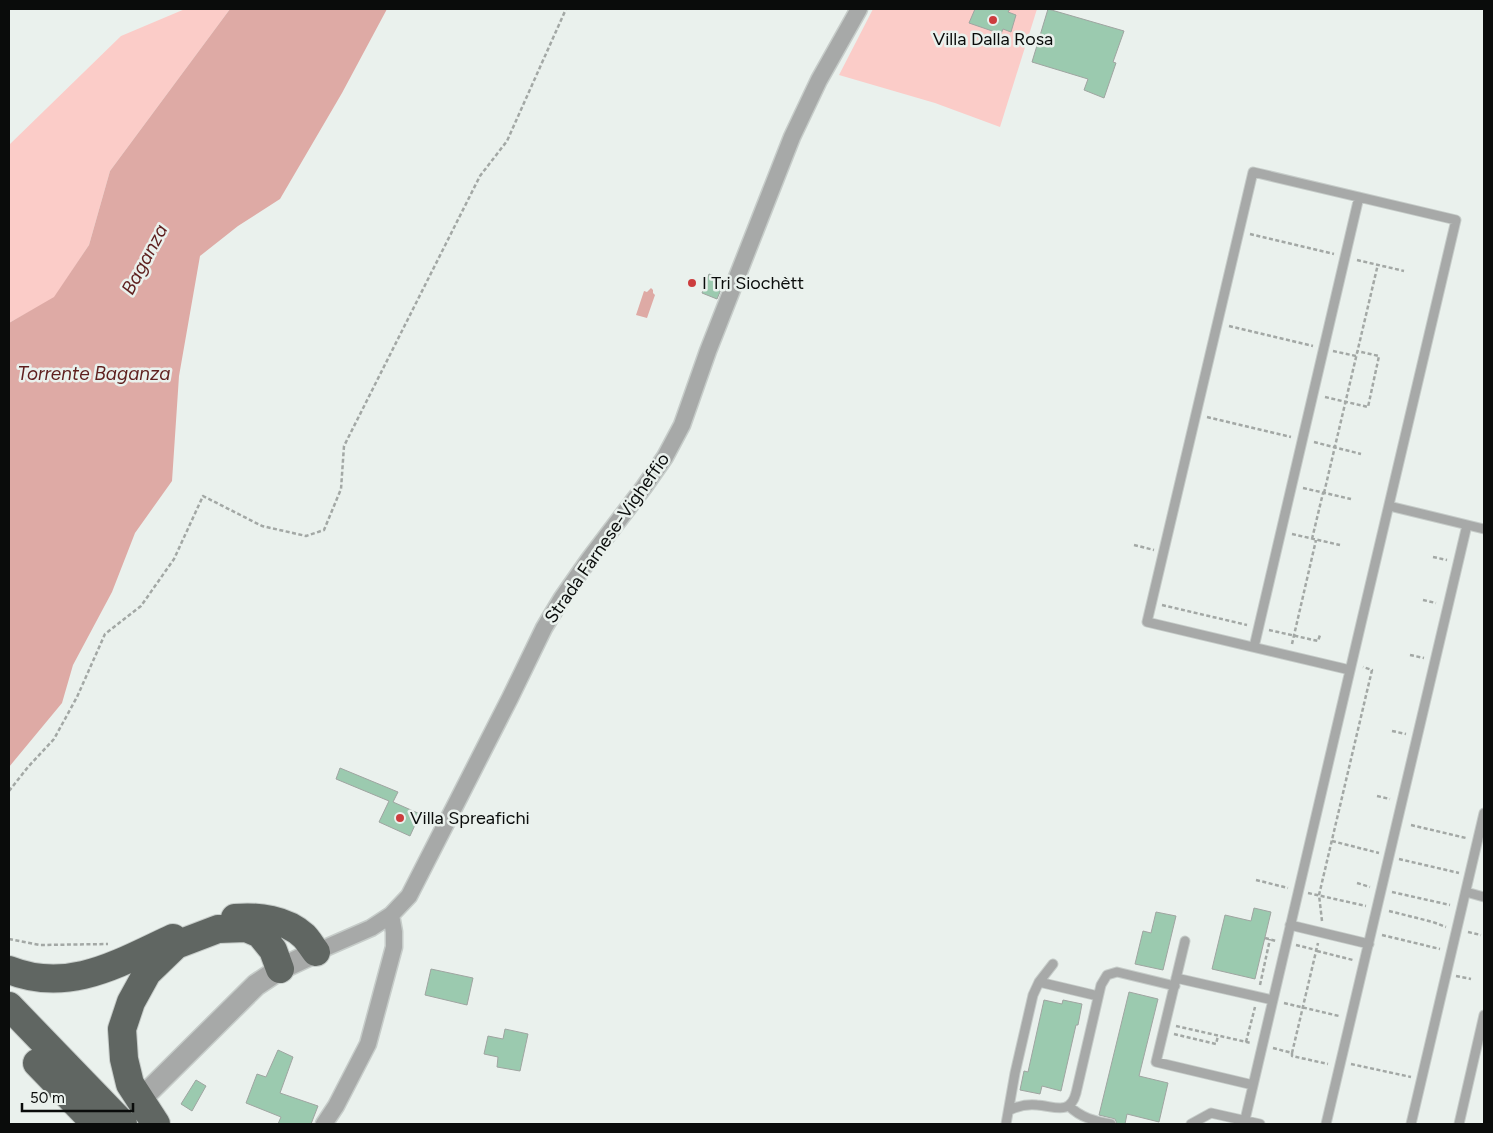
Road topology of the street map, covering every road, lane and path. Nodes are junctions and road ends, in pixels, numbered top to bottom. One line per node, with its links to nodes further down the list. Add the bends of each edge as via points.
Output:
1 (566, 9): 42 (path, via 507,141 480,176 344,446 341,489 324,530 306,536 262,526 203,496 174,559 141,606 105,634 77,698 54,739)
2 (859, 9): 54 (street, Strada Farnese-Vigheffio, via 819,80 792,137 682,425 665,457 562,598 544,628 409,896)
3 (1359, 197): 5 (lane); 21 (lane, via 1456,220); 32 (lane, via 1253,172)
4 (1242, 233): 5 (path)
5 (1345, 257): 6 (path); 9 (lane)
6 (1378, 264): 7 (path); 10 (path)
7 (1404, 270)
8 (1221, 324): 9 (path)
9 (1323, 348): 11 (path); 12 (lane)
10 (1357, 351): 11 (path); 13 (path, via 1379,356 1376,373 1368,407)
11 (1356, 356): 13 (path)
12 (1313, 394): 13 (path); 15 (lane)
13 (1346, 402): 16 (path)
14 (1200, 416): 15 (path)
15 (1302, 440): 16 (path); 34 (lane)
16 (1335, 447): 17 (path); 19 (path)
17 (1361, 454)
18 (1302, 488): 19 (path)
19 (1323, 493): 20 (path); 25 (path)
20 (1350, 499)
21 (1389, 506): 22 (lane); 39 (lane)
22 (1467, 525): 23 (lane); 47 (lane)
23 (1484, 529)
24 (1284, 532): 25 (path)
25 (1312, 538): 27 (path)
26 (1134, 545): 28 (path)
27 (1340, 545)
28 (1158, 550)
29 (1433, 557): 30 (path)
30 (1453, 561)
31 (1423, 600): 33 (path)
32 (1151, 603): 34 (path); 36 (lane, via 1147,622)
33 (1443, 605)
34 (1258, 628): 35 (path, via 1318,641); 36 (lane)
35 (1320, 635)
36 (1254, 647): 39 (lane)
37 (1410, 655): 38 (path)
38 (1430, 660)
39 (1350, 670): 55 (lane)
40 (1392, 731): 41 (path)
41 (1412, 736)
42 (9, 791)
43 (1377, 796): 44 (path)
44 (1397, 801)
45 (1484, 813): 48 (lane)
46 (1332, 842): 47 (path)
47 (1389, 856): 48 (path); 50 (lane)
48 (1470, 875): 51 (lane)
49 (1357, 883): 50 (path)
50 (1382, 889): 53 (path); 56 (lane)
51 (1466, 892): 52 (lane); 82 (lane)
52 (1484, 897)
53 (1457, 907)
54 (391, 915): 63 (street, Strada Farnese-Vigheffio, via 371,928); 91 (street, via 394,947 368,1044)
55 (1290, 925): 60 (lane); 73 (lane)
56 (1371, 933): 60 (lane); 61 (path)
57 (9, 939): 59 (path, via 40,945)
58 (1185, 941): 71 (lane)
59 (110, 944)
60 (1369, 944): 76 (lane)
61 (1447, 950)
62 (1316, 951): 64 (path)
63 (316, 952): 66 (street, Strada Farnese-Vigheffio); 67 (highway, via 304,936 291,927 274,920 245,917 214,920 114,966 72,979 44,980)
64 (1359, 961)
65 (1053, 964): 70 (lane)
66 (280, 969): 84 (street, Strada Farnese-Vigheffio, via 256,985); 90 (highway, via 273,950 260,934 246,928 218,929 176,945 147,973 131,1002 122,1029 130,1084)
67 (9, 970)
68 (1452, 975): 69 (path)
69 (1471, 979)
70 (1039, 982): 72 (lane); 86 (lane, via 1017,1064)
71 (1176, 982): 72 (lane, via 1113,972 1104,978); 73 (lane); 77 (lane)
72 (1098, 996): 85 (lane, via 1076,1093)
73 (1273, 1000): 76 (path); 83 (lane)
74 (9, 1006): 89 (highway)
75 (1484, 1015): 98 (lane)
76 (1351, 1018): 81 (lane)
77 (1164, 1032): 79 (path, via 1216,1044); 83 (lane, via 1156,1062)
78 (9, 1033): 88 (highway)
79 (1218, 1036)
80 (1292, 1053): 81 (path, via 1292,1056)
81 (1338, 1063): 82 (path); 96 (lane)
82 (1422, 1080): 97 (lane)
83 (1253, 1085): 87 (lane)
84 (149, 1091)
85 (1069, 1106): 86 (lane, via 1025,1105); 93 (lane, via 1086,1118)
86 (1010, 1110): 92 (lane)
87 (1244, 1122): 94 (lane, via 1211,1113); 95 (lane)
88 (96, 1124)
89 (123, 1124)
90 (156, 1124)
91 (324, 1124)
92 (1006, 1124)
93 (1111, 1124)
94 (1190, 1124)
95 (1260, 1124)
96 (1326, 1124)
97 (1411, 1124)
98 (1459, 1124)

